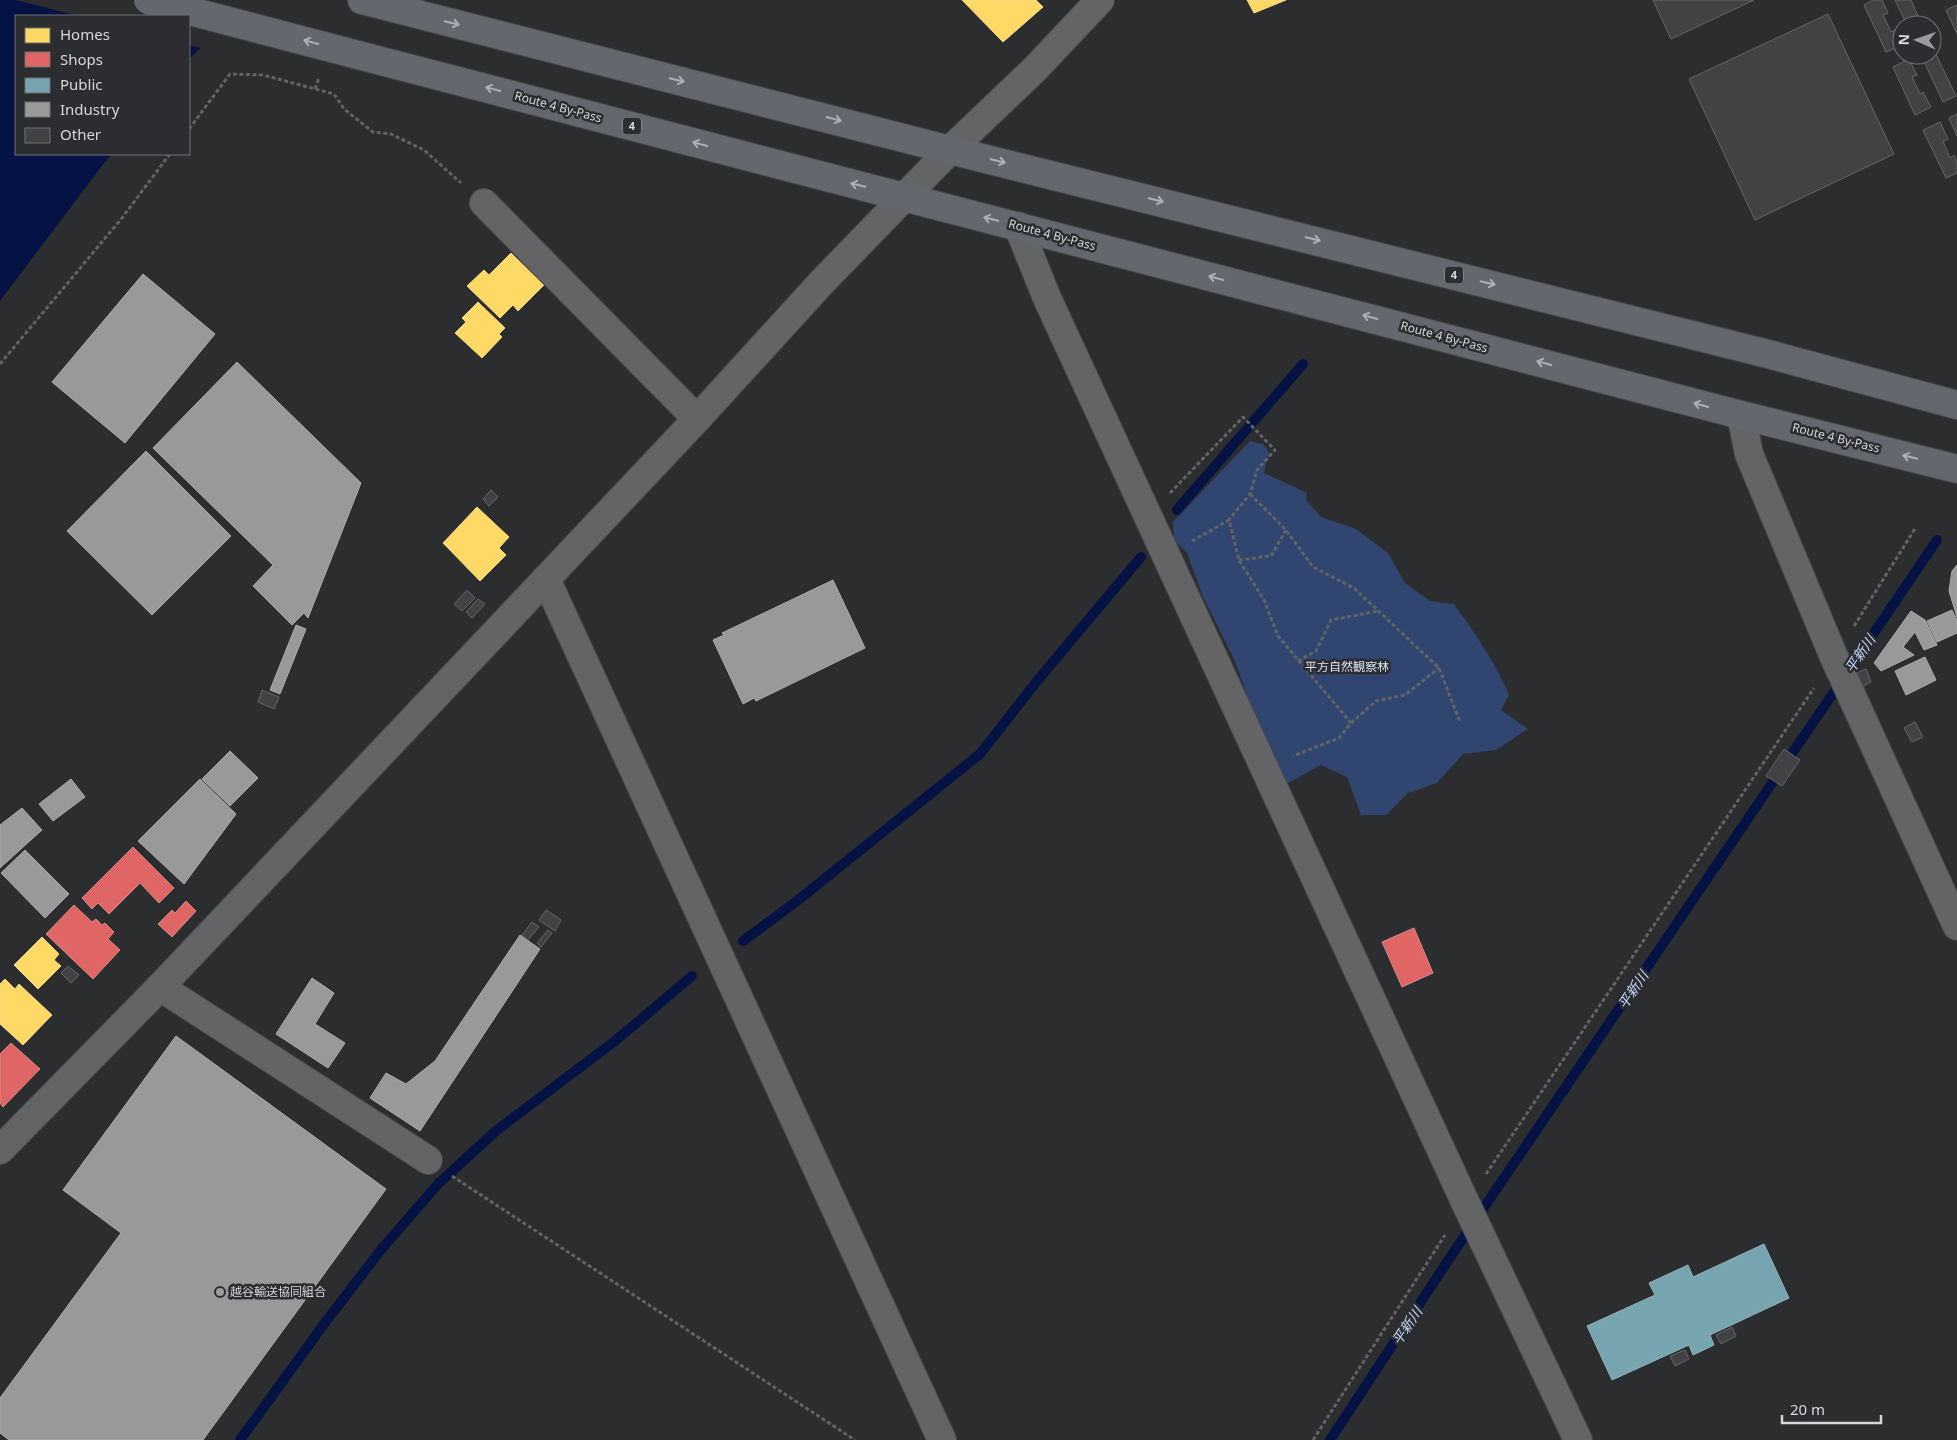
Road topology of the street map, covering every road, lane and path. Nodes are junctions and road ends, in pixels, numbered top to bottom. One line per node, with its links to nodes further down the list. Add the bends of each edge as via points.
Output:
1 (148, 0): 7 (highway, Route 4 By-Pass / 4, one-way to 1, bridge)
2 (362, 0): 5 (highway, 4, one-way to 5)
3 (1090, 3): 5 (street, via 1035,69)
4 (190, 128): 8 (path, via 230,74 263,75 334,94 344,109 373,132 391,134 424,150)
5 (950, 150): 7 (street); 11 (highway, 4, one-way to 11, via 1768,354)
6 (169, 155): 10 (path, via 122,218)
7 (905, 197): 9 (highway, Route 4 By-Pass / 4, one-way to 7); 13 (street, via 822,282)
8 (484, 203): 13 (street)
9 (1018, 226): 12 (highway, Route 4 By-Pass / 4, one-way to 9); 16 (street, via 1047,298)
10 (0, 364)
11 (1957, 405)
12 (1741, 415): 14 (highway, Route 4 By-Pass / 4, one-way to 12); 24 (street, via 1749,454)
13 (698, 419): 22 (street)
14 (1957, 468)
15 (1250, 494): 16 (path, via 1257,470 1275,450 1243,417); 17 (path); 19 (path)
16 (1149, 515): 20 (street)
17 (1229, 520): 20 (path); 21 (path)
18 (1916, 527): 24 (path)
19 (1286, 530): 21 (path, via 1271,556); 23 (path, via 1313,567 1354,588)
20 (1168, 556): 29 (street)
21 (1239, 560): 25 (path, via 1264,600 1278,636)
22 (546, 579): 31 (street); 36 (street)
23 (1378, 611): 25 (path, via 1331,620 1316,651); 26 (path)
24 (1834, 657): 30 (street); 34 (path)
25 (1298, 661): 28 (path)
26 (1439, 668): 27 (path); 28 (path, via 1405,694 1376,701)
27 (1460, 722)
28 (1351, 723): 29 (path, via 1339,738)
29 (1266, 768): 34 (street)
30 (1957, 926)
31 (160, 987): 32 (street); 33 (street)
32 (0, 1150)
33 (428, 1160): 35 (path)
34 (1474, 1221): 37 (path); 38 (street)
35 (856, 1440)
36 (942, 1440)
37 (1313, 1440)
38 (1578, 1440)

